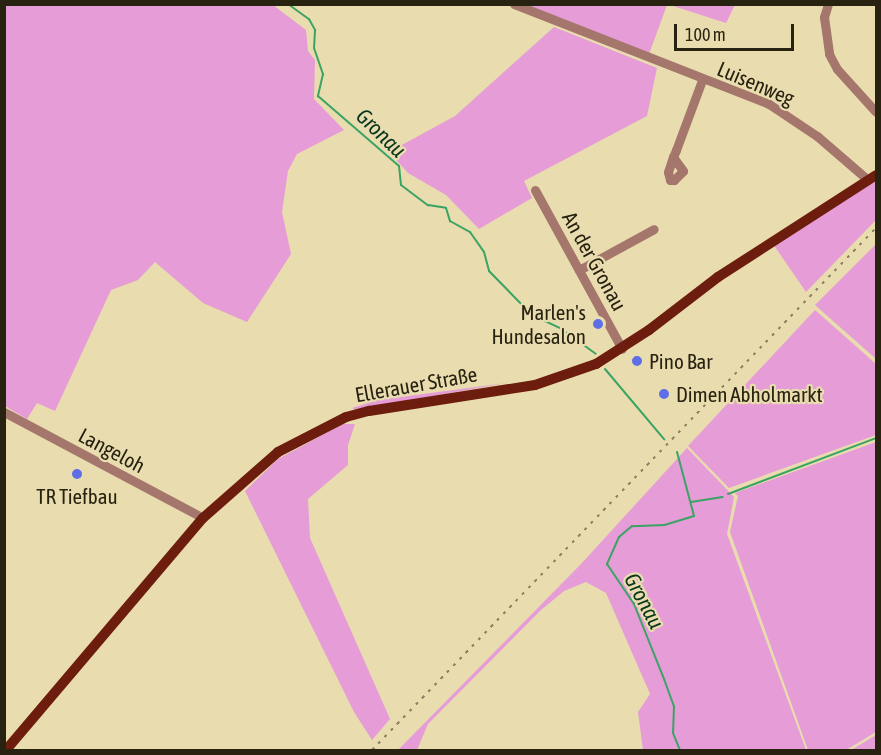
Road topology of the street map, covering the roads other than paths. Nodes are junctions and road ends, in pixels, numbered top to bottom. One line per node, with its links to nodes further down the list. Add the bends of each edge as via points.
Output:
1 (514, 4): 5 (street, Luisenweg)
2 (819, 4): 4 (street)
3 (828, 4): 4 (street)
4 (824, 17): 6 (street, via 829,54 837,69)
5 (702, 80): 7 (street); 8 (street, Luisenweg, via 744,93 791,117)
6 (876, 112)
7 (673, 157)
8 (872, 178): 12 (main road, Ellerauer Straße, via 718,276)
9 (535, 190): 11 (street, An der Gronau)
10 (654, 229): 11 (street)
11 (579, 270): 12 (street, An der Gronau)
12 (622, 349): 14 (main road, Ellerauer Straße, via 575,373 534,385 411,401 346,417 278,452)
13 (4, 412): 14 (street, Langeloh)
14 (203, 519): 15 (main road, Ellerauer Straße)
15 (6, 750)

